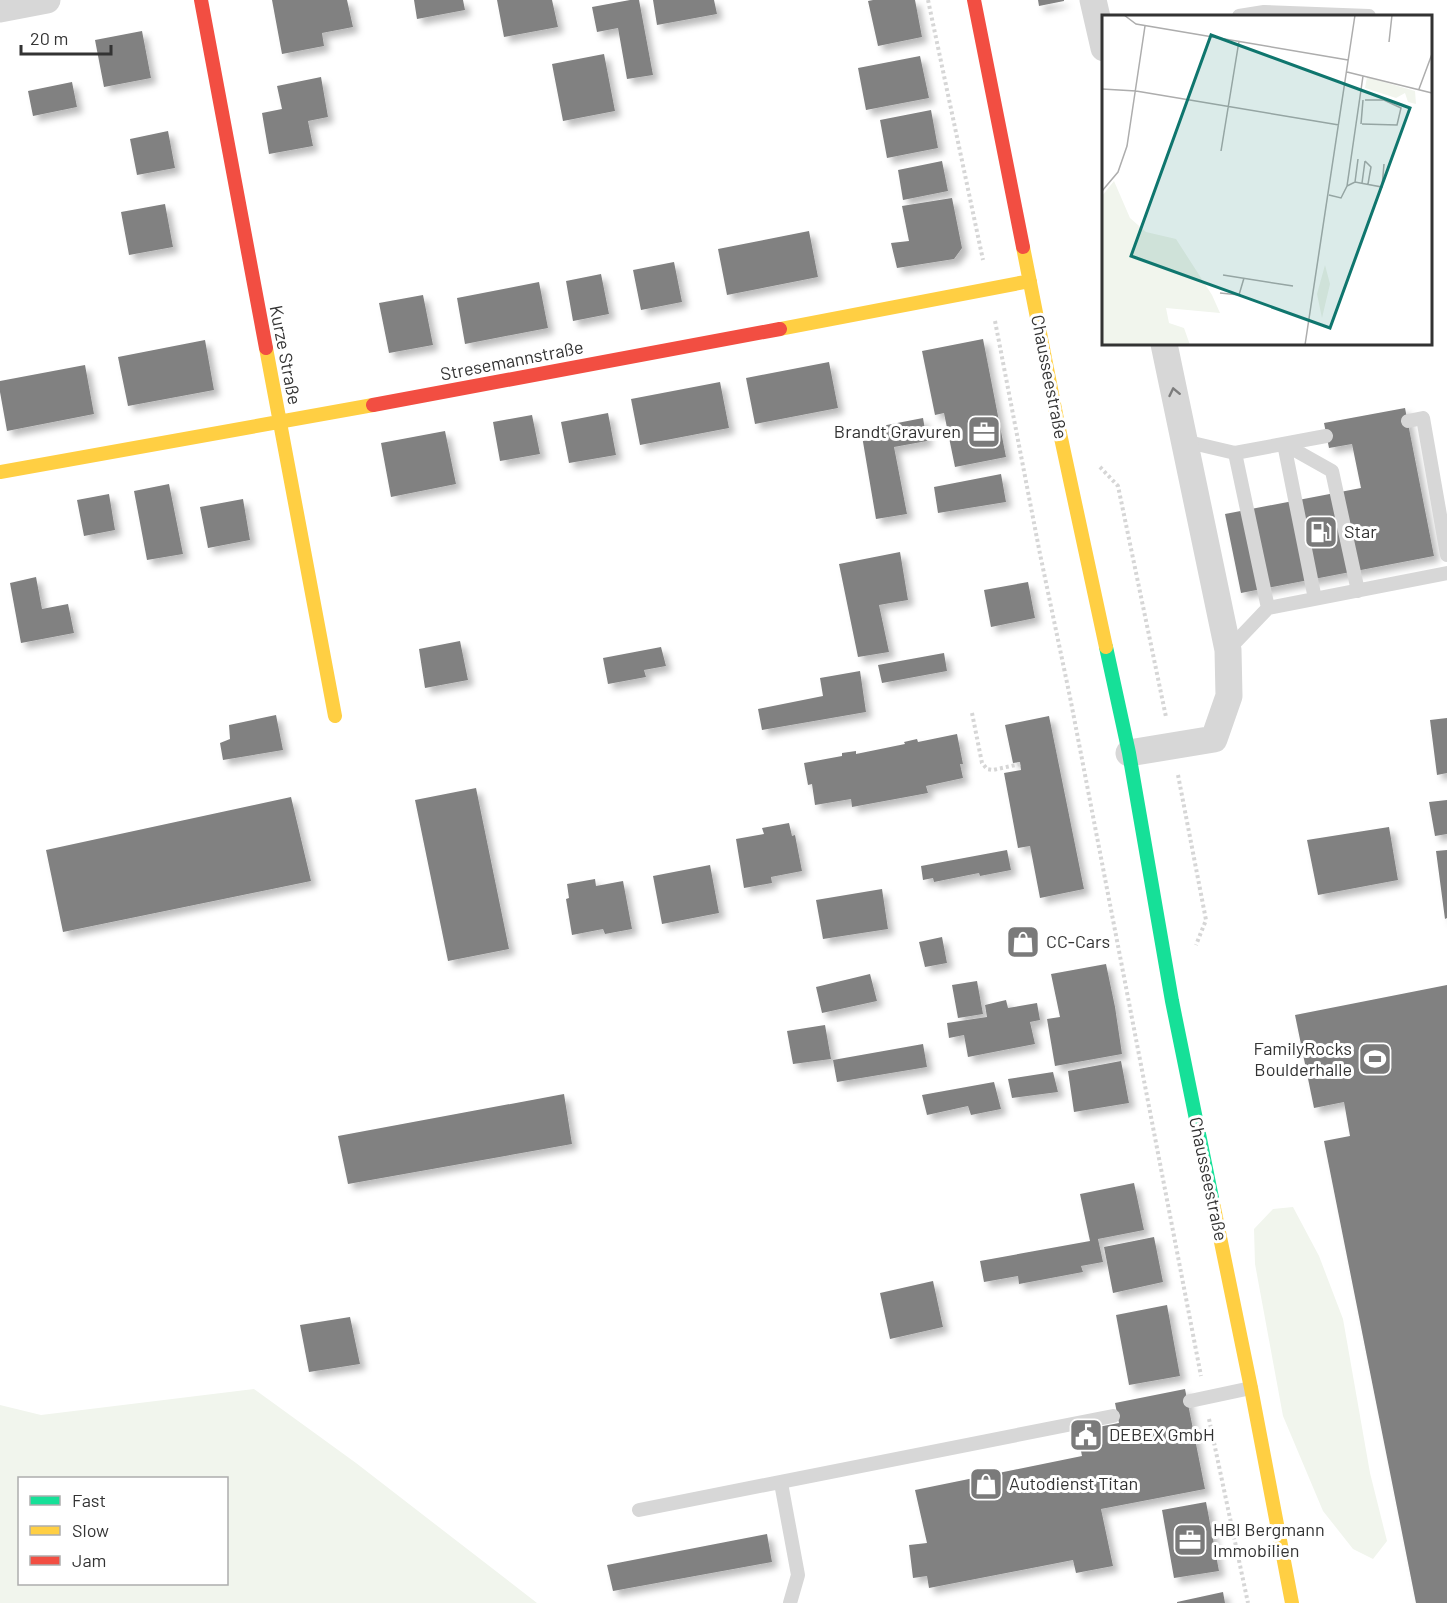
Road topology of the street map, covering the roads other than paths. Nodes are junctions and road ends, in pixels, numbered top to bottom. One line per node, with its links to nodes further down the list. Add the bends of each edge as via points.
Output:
1 (47, 0): 5 (street)
2 (201, 0): 12 (street, Kurze Straße)
3 (974, 0): 9 (street, Chausseestraße)
4 (1093, 0): 8 (street)
5 (0, 9)
6 (1245, 15): 7 (lane)
7 (1342, 15)
8 (1102, 39)
9 (1030, 281): 12 (street, Stresemannstraße); 24 (street, Chausseestraße)
10 (1164, 345): 14 (street, one-way to 10)
11 (1408, 421): 17 (lane, via 1423,418)
12 (279, 423): 16 (street, Stresemannstraße); 23 (street, Kurze Straße)
13 (1326, 436): 15 (lane)
14 (1184, 441): 15 (lane); 22 (street)
15 (1235, 453): 21 (lane)
16 (0, 472)
17 (1447, 555)
18 (1447, 573): 19 (lane)
19 (1358, 591): 20 (lane); 20 (lane, via 1332,471 1284,444)
20 (1315, 599): 21 (lane)
21 (1268, 608): 22 (lane)
22 (1228, 650): 24 (street, via 1229,696 1214,739)
23 (335, 716)
24 (1129, 753): 25 (street, Chausseestraße, via 1172,1001)
25 (1251, 1388): 26 (lane); 31 (street, Chausseestraße)
26 (1190, 1401)
27 (1113, 1416): 28 (lane)
28 (781, 1483): 29 (lane); 30 (lane, via 798,1575)
29 (639, 1510)
30 (790, 1603)
31 (1292, 1603)

